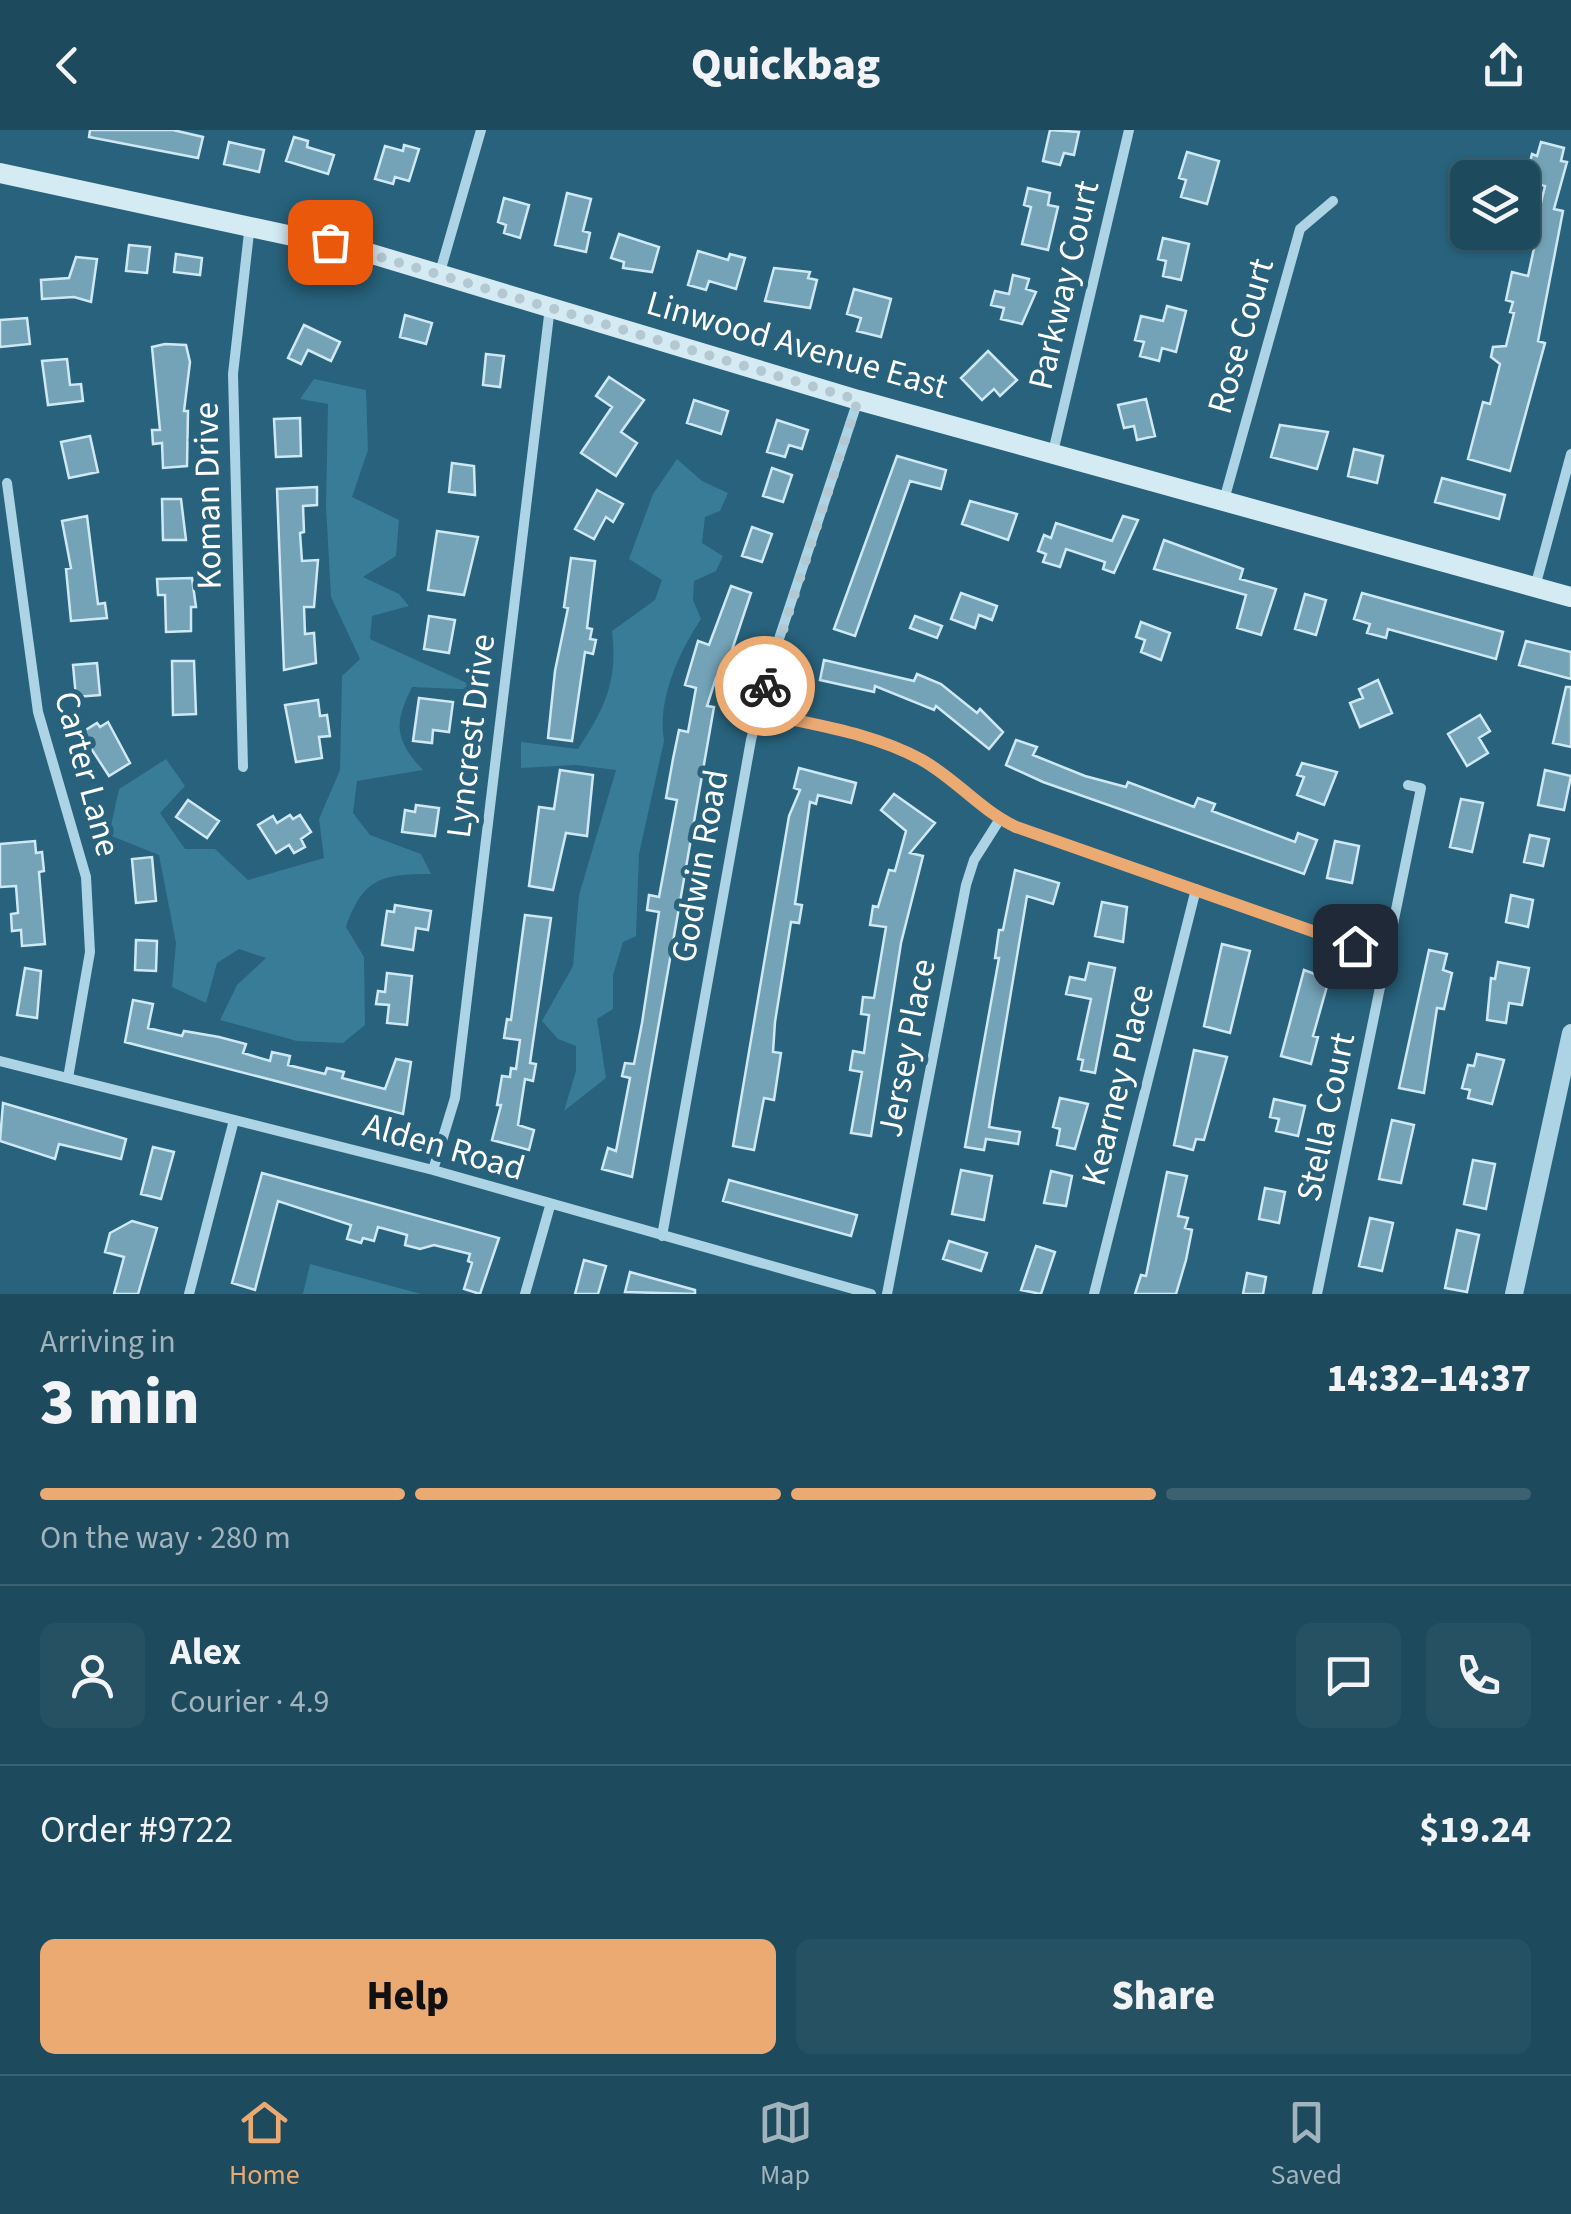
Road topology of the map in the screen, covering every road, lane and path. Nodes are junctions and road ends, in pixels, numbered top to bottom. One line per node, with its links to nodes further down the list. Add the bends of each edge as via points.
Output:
1 (481, 130): 6 (street)
2 (1129, 130): 9 (street, Parkway Court)
3 (0, 173): 5 (main road, Linwood Avenue East)
4 (1333, 201): 12 (street, Rose Court, via 1300,229)
5 (250, 224): 6 (main road, Linwood Avenue East); 16 (street, Koman Drive, via 233,374)
6 (440, 272): 7 (main road, Linwood Avenue East)
7 (550, 306): 8 (main road, Linwood Avenue East); 25 (street, Lyncrest Drive, via 455,1098)
8 (858, 400): 9 (main road, Linwood Avenue East); 15 (street, Godwin Road)
9 (1053, 452): 12 (main road, Linwood Avenue East)
10 (1571, 454): 13 (street)
11 (7, 483): 23 (street, Carter Lane, via 38,712 80,844 90,911 86,993)
12 (1224, 500): 13 (main road, Linwood Avenue East)
13 (1535, 586): 14 (main road, Linwood Avenue East)
14 (1571, 597)
15 (758, 712): 18 (street, via 898,748 947,776); 27 (street, Godwin Road, via 729,842)
16 (243, 766)
17 (1408, 785): 20 (street, Stella Court, via 1421,788)
18 (1000, 819): 19 (street); 33 (street, Jersey Place, via 966,884)
19 (1196, 890): 20 (street); 34 (street, Kearney Place)
20 (1387, 958): 35 (street, Stella Court)
21 (1571, 1033): 36 (street)
22 (0, 1061): 23 (street, Alden Road)
23 (68, 1078): 24 (street, Alden Road)
24 (234, 1120): 25 (street, Alden Road); 29 (street)
25 (433, 1170): 26 (street, Alden Road)
26 (550, 1206): 27 (street, Alden Road); 30 (street)
27 (662, 1236): 28 (street, Alden Road)
28 (826, 1282): 31 (street); 32 (street, Alden Road)
29 (189, 1294)
30 (525, 1294)
31 (822, 1294)
32 (871, 1294)
33 (887, 1294)
34 (1094, 1294)
35 (1317, 1294)
36 (1514, 1294)

